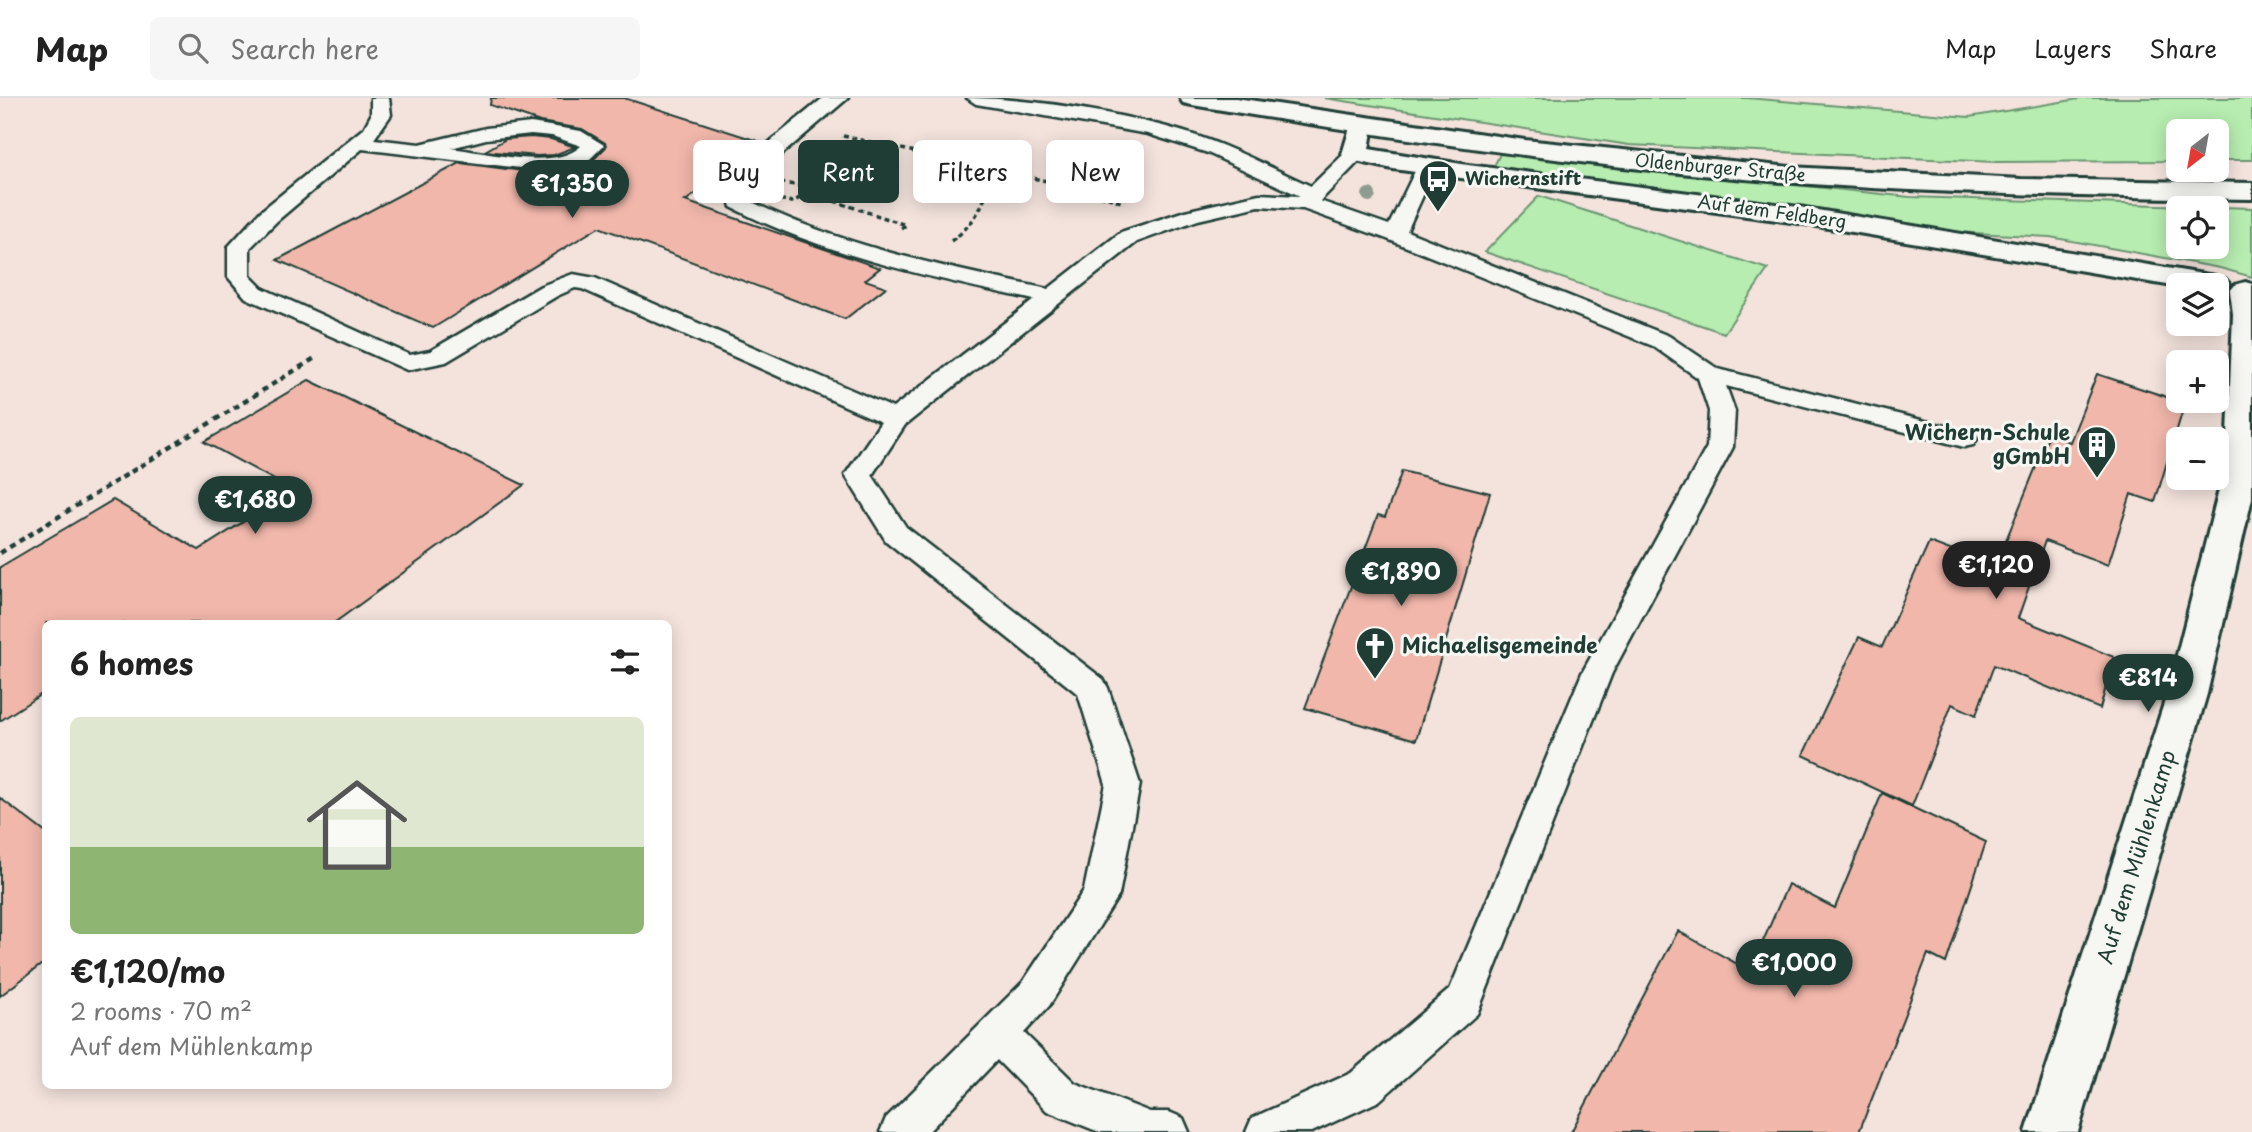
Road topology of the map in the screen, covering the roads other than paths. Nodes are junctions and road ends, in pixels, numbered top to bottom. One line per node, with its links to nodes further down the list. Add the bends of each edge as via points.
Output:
1 (380, 98): 6 (lane, via 381,115)
2 (839, 98): 14 (lane, via 745,179 736,190 738,203 907,264)
3 (976, 98): 11 (lane, via 1151,129 1215,149)
4 (1192, 98): 5 (street, Oldenburger Straße)
5 (1361, 127): 8 (street); 10 (street, Oldenburger Straße, via 1785,174 2091,190)
6 (359, 143): 7 (lane); 16 (lane, via 269,216 239,247 239,277 254,293 407,363 437,357 549,291 573,281 587,283)
7 (421, 150): 7 (lane, via 553,166 580,159 594,145 553,130 519,128)
8 (1355, 154): 9 (street, Auf dem Feldberg); 11 (lane)
9 (1425, 169): 12 (lane); 13 (street, Auf dem Feldberg, via 1660,195)
10 (2252, 191)
11 (1310, 199): 12 (lane); 14 (lane, via 1259,200 1129,237)
12 (1395, 234): 15 (lane, via 1661,341)
13 (2232, 288): 22 (street, Auf dem Mühlenkamp, via 2248,314 2244,458 2187,694)
14 (1053, 297): 16 (lane)
15 (1709, 374): 17 (lane); 21 (lane, via 1722,411 1720,447 1597,673 1464,1001 1365,1087)
16 (896, 419): 18 (lane, via 858,475 896,534 1092,688 1123,784 1101,895 1036,994)
17 (1964, 439)
18 (997, 1033): 19 (lane); 20 (lane, via 1060,1097 1150,1132)
19 (900, 1132)
20 (1169, 1132)
21 (1266, 1132)
22 (2052, 1132)

